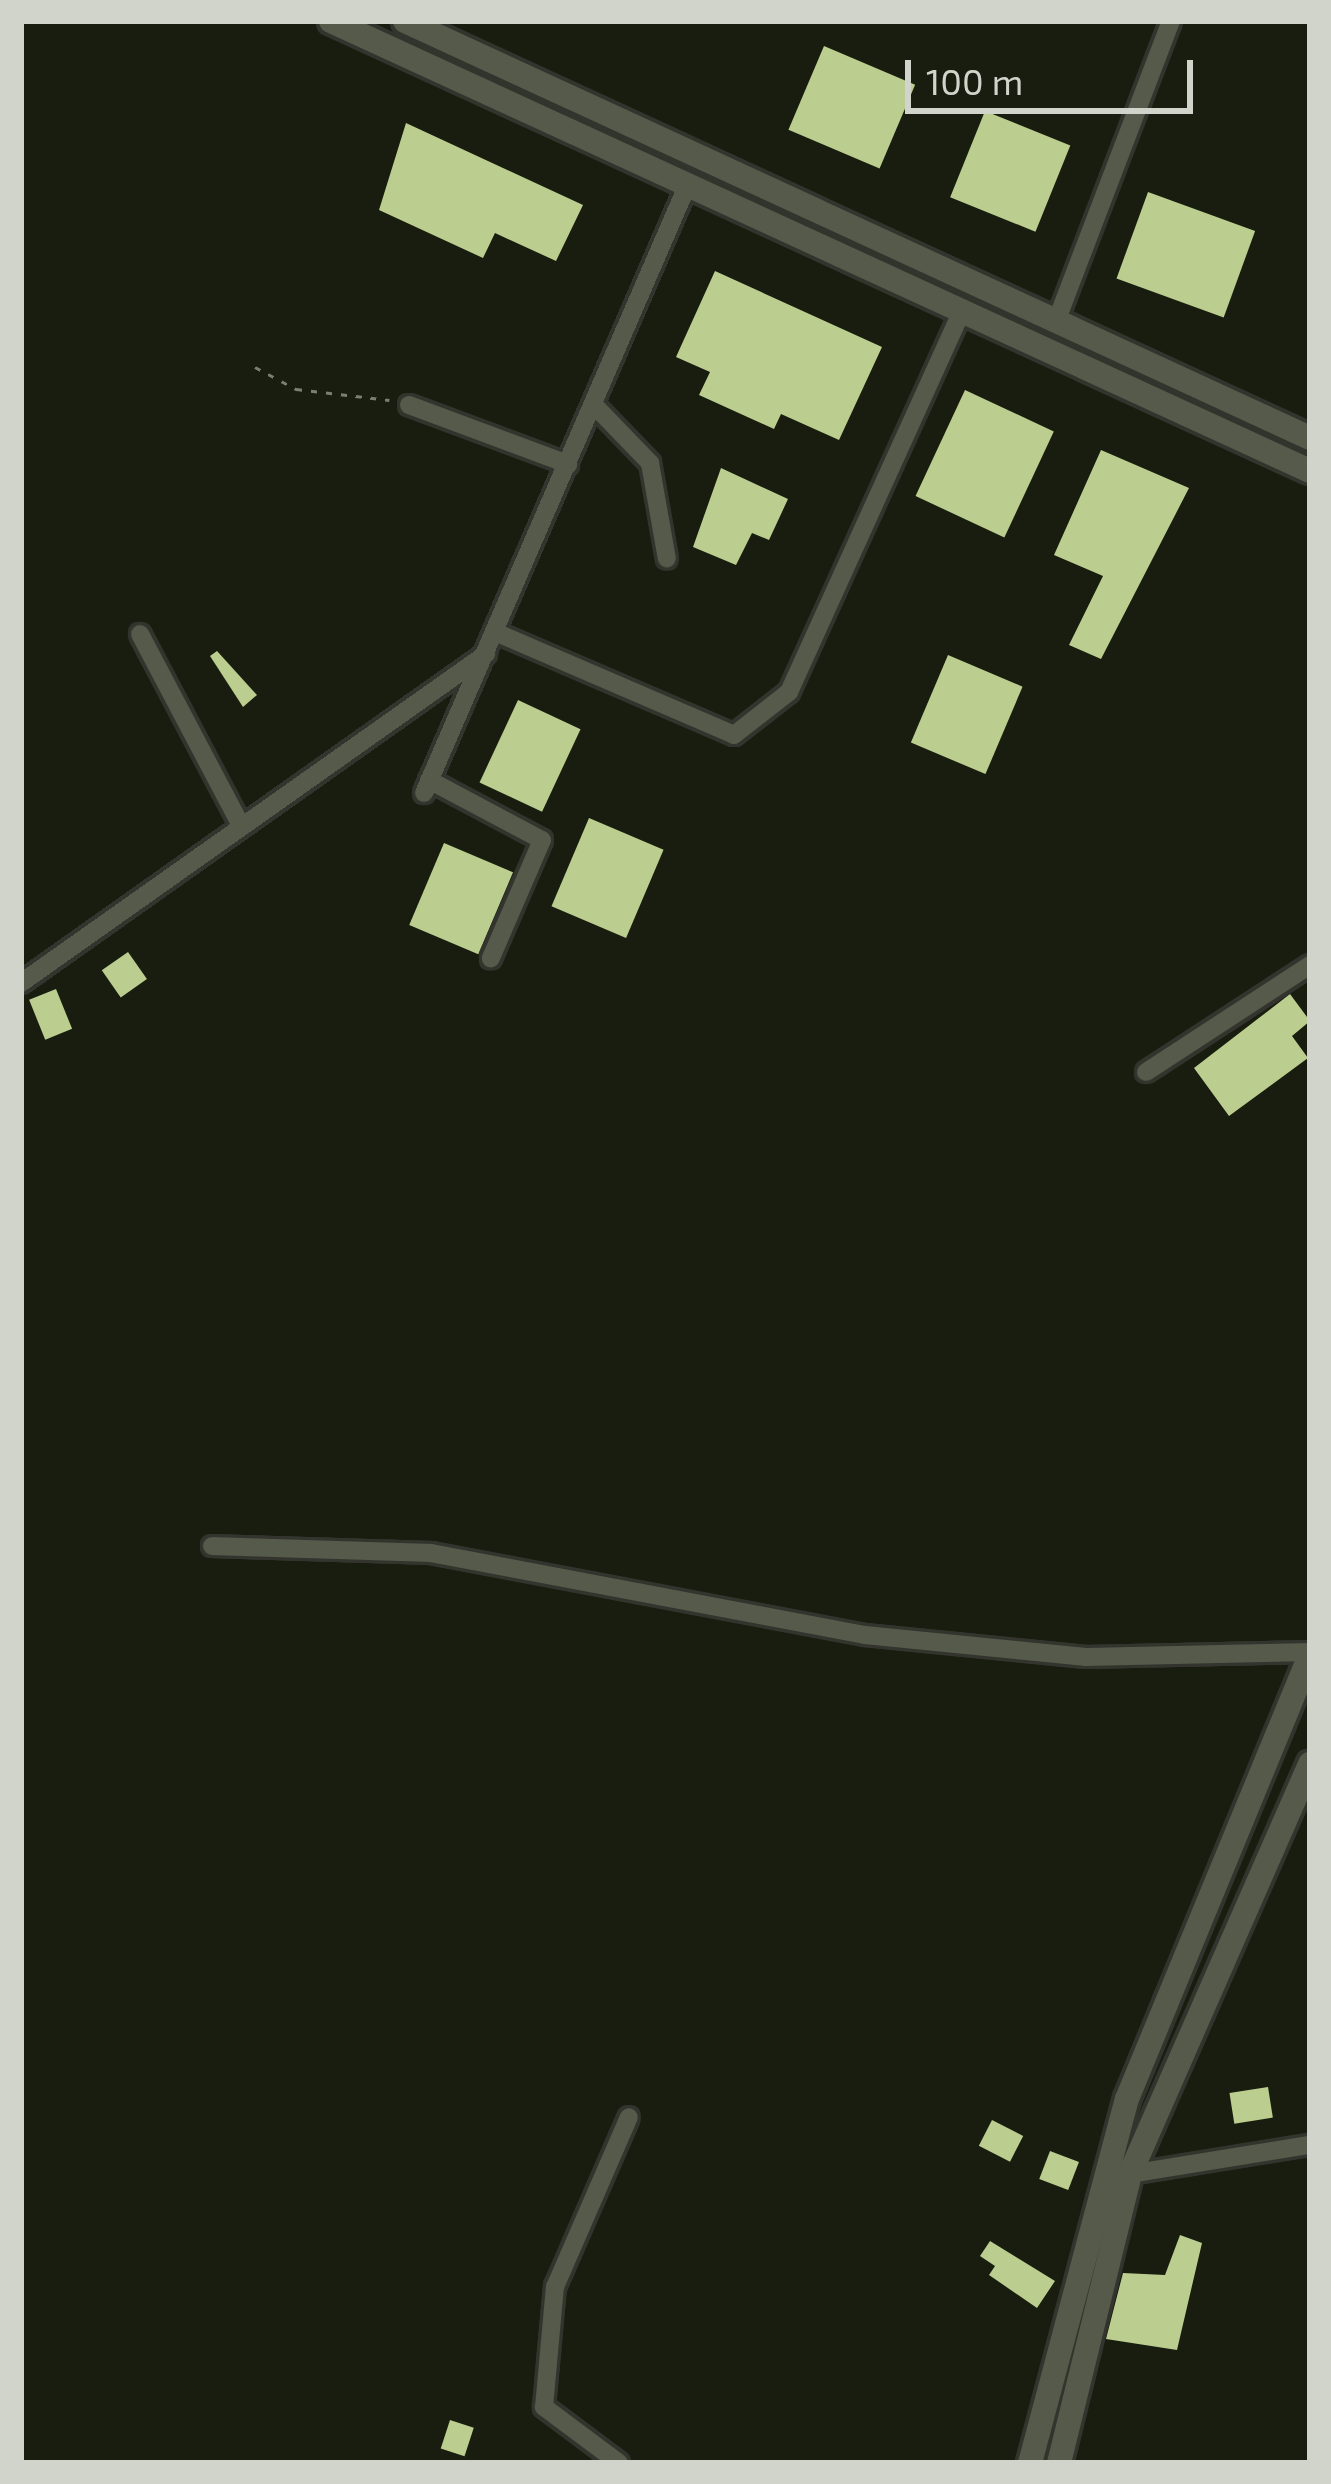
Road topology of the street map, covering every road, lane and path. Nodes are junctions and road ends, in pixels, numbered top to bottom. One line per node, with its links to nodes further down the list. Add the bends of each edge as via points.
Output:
1 (331, 21): 4 (main road)
2 (405, 21): 6 (main road)
3 (1171, 21): 6 (street)
4 (687, 186): 5 (main road); 9 (street)
5 (961, 313): 12 (main road); 14 (street, via 789,692 734,735)
6 (1056, 322): 10 (main road)
7 (255, 367): 8 (path, via 296,389)
8 (409, 405): 11 (street)
9 (594, 405): 11 (street); 13 (street, via 650,463)
10 (1310, 438)
11 (568, 464): 14 (street)
12 (1310, 471)
13 (667, 559)
14 (495, 632): 16 (street)
15 (140, 634): 17 (street)
16 (486, 654): 17 (street); 18 (street, via 426,786 542,840)
17 (239, 822): 20 (street)
18 (491, 958)
19 (1310, 965): 21 (street)
20 (21, 983)
21 (1146, 1072)
22 (212, 1546): 23 (street, via 431,1553 865,1634 1086,1657)
23 (1310, 1653): 24 (main road)
24 (1273, 1758): 25 (main road); 28 (main road)
25 (1309, 1768): 28 (main road)
26 (629, 2117): 29 (street, via 555,2287 544,2407)
27 (1310, 2145): 28 (street)
28 (1120, 2166): 30 (main road); 31 (main road)
29 (623, 2461)
30 (1030, 2463)
31 (1059, 2463)

